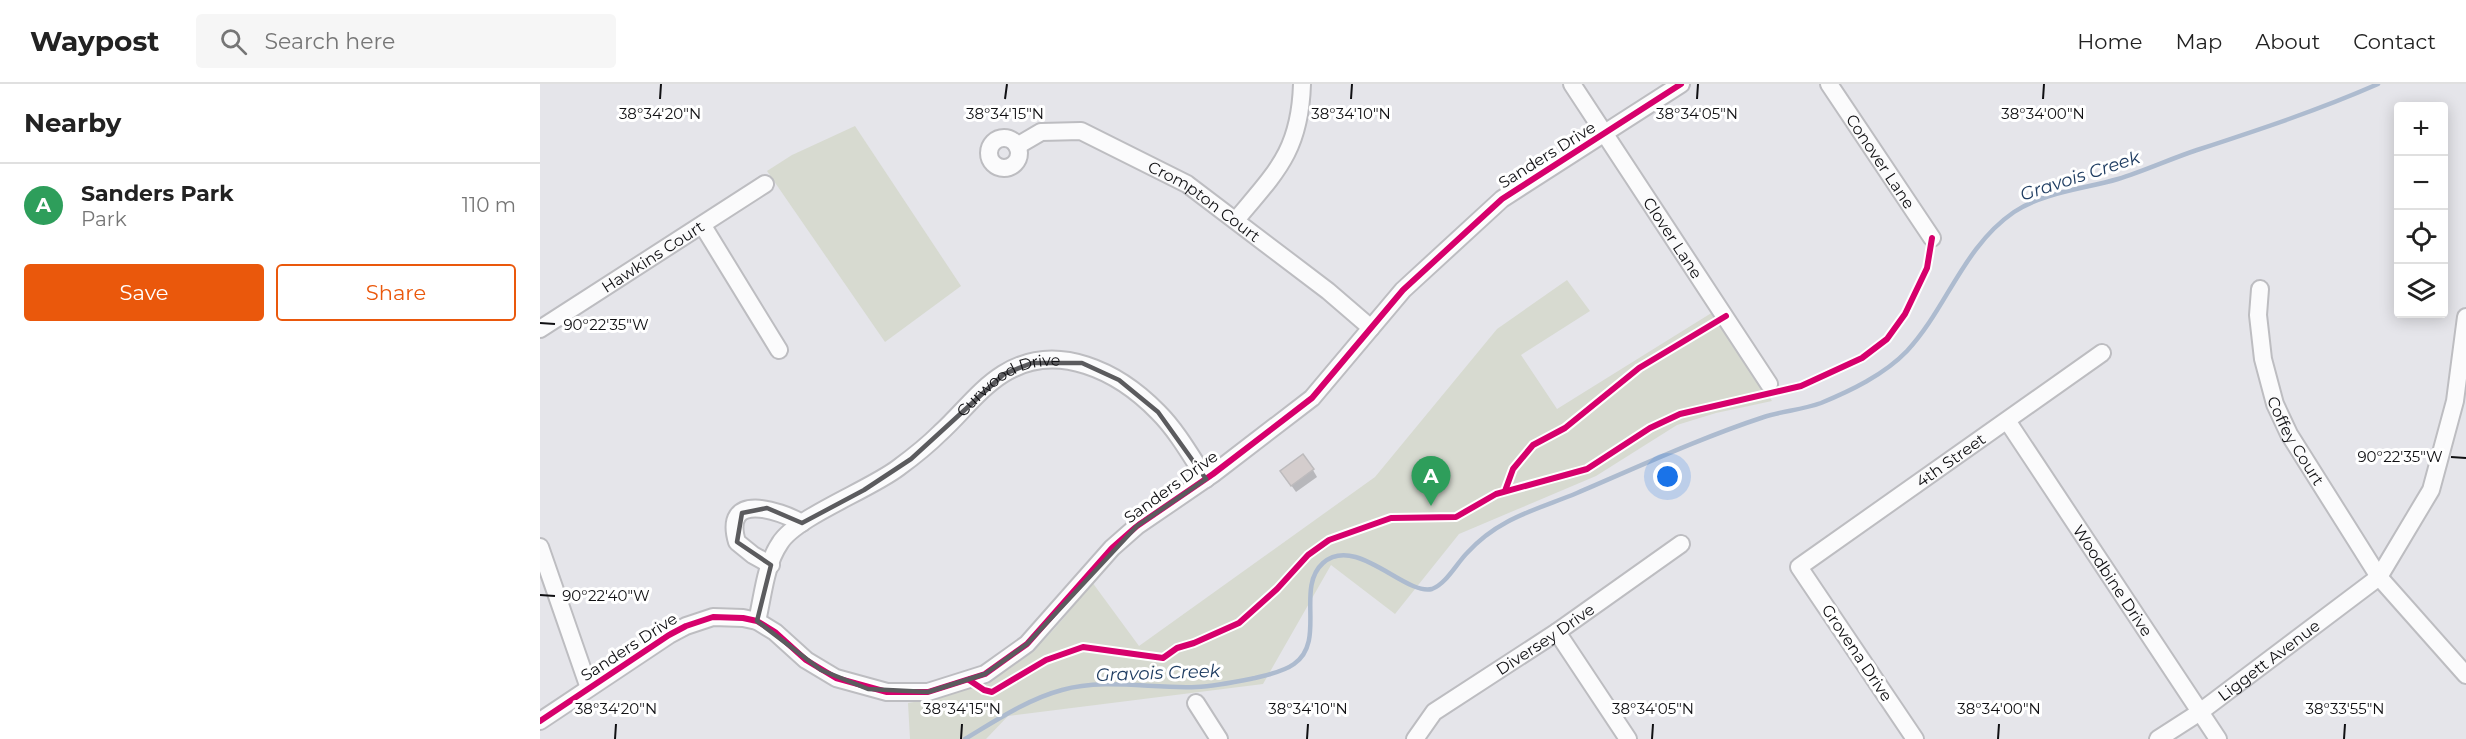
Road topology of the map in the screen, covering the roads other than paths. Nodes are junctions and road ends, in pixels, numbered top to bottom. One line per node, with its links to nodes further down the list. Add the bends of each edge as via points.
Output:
1 (1302, 84): 8 (street, via 1299,123 1284,163)
2 (1572, 84): 5 (street, Clover Lane)
3 (1680, 84): 5 (street, Sanders Drive)
4 (1829, 84): 10 (street, Conover Lane)
5 (1605, 134): 13 (street, Sanders Drive, via 1502,199 1403,290); 17 (street, Clover Lane)
6 (1017, 146): 8 (street, Crompton Court, via 1041,132 1082,131 1187,184)
7 (765, 184): 9 (street, Hawkins Court)
8 (1236, 220): 13 (street, Crompton Court)
9 (703, 226): 14 (street, Hawkins Court); 15 (street)
10 (1932, 238)
11 (2260, 289): 26 (street, Coffey Court, via 2258,315 2263,359 2275,404 2289,434)
12 (2466, 318): 18 (street)
13 (1371, 328): 20 (street, Sanders Drive, via 1312,398)
14 (540, 329)
15 (779, 350)
16 (2102, 353): 19 (street, 4th Street)
17 (1769, 384)
18 (2460, 402): 26 (street, via 2431,490)
19 (2008, 422): 25 (street, 4th Street); 32 (street, Woodbine Drive)
20 (1206, 478): 21 (street, Curwood Drive, via 1158,412 1130,388 1095,366 1050,360 1019,366 1004,374 891,474); 27 (street, Sanders Drive, via 1112,548 1028,644 985,674 962,683 908,693 851,684 821,670)
21 (802, 523): 24 (street, Curwood Drive, via 780,542); 24 (street, via 767,508 742,513 736,526 737,542)
22 (1681, 544): 28 (street, Diversey Drive)
23 (540, 547): 30 (street)
24 (771, 565): 27 (street, Curwood Drive)
25 (1799, 567): 37 (street, Grovena Drive)
26 (2379, 577): 29 (street, Coffey Court); 32 (street, Liggett Avenue)
27 (757, 621): 30 (street, Sanders Drive, via 731,616 698,621 669,635)
28 (1557, 632): 35 (street, Diversey Drive, via 1434,712); 36 (street)
29 (2466, 675)
30 (589, 688): 33 (street, Sanders Drive)
31 (1196, 703): 34 (street)
32 (2200, 712): 38 (street, Liggett Avenue); 39 (street, Woodbine Drive)
33 (540, 721)
34 (1219, 739)
35 (1415, 739)
36 (1628, 739)
37 (1915, 739)
38 (2158, 739)
39 (2218, 739)

